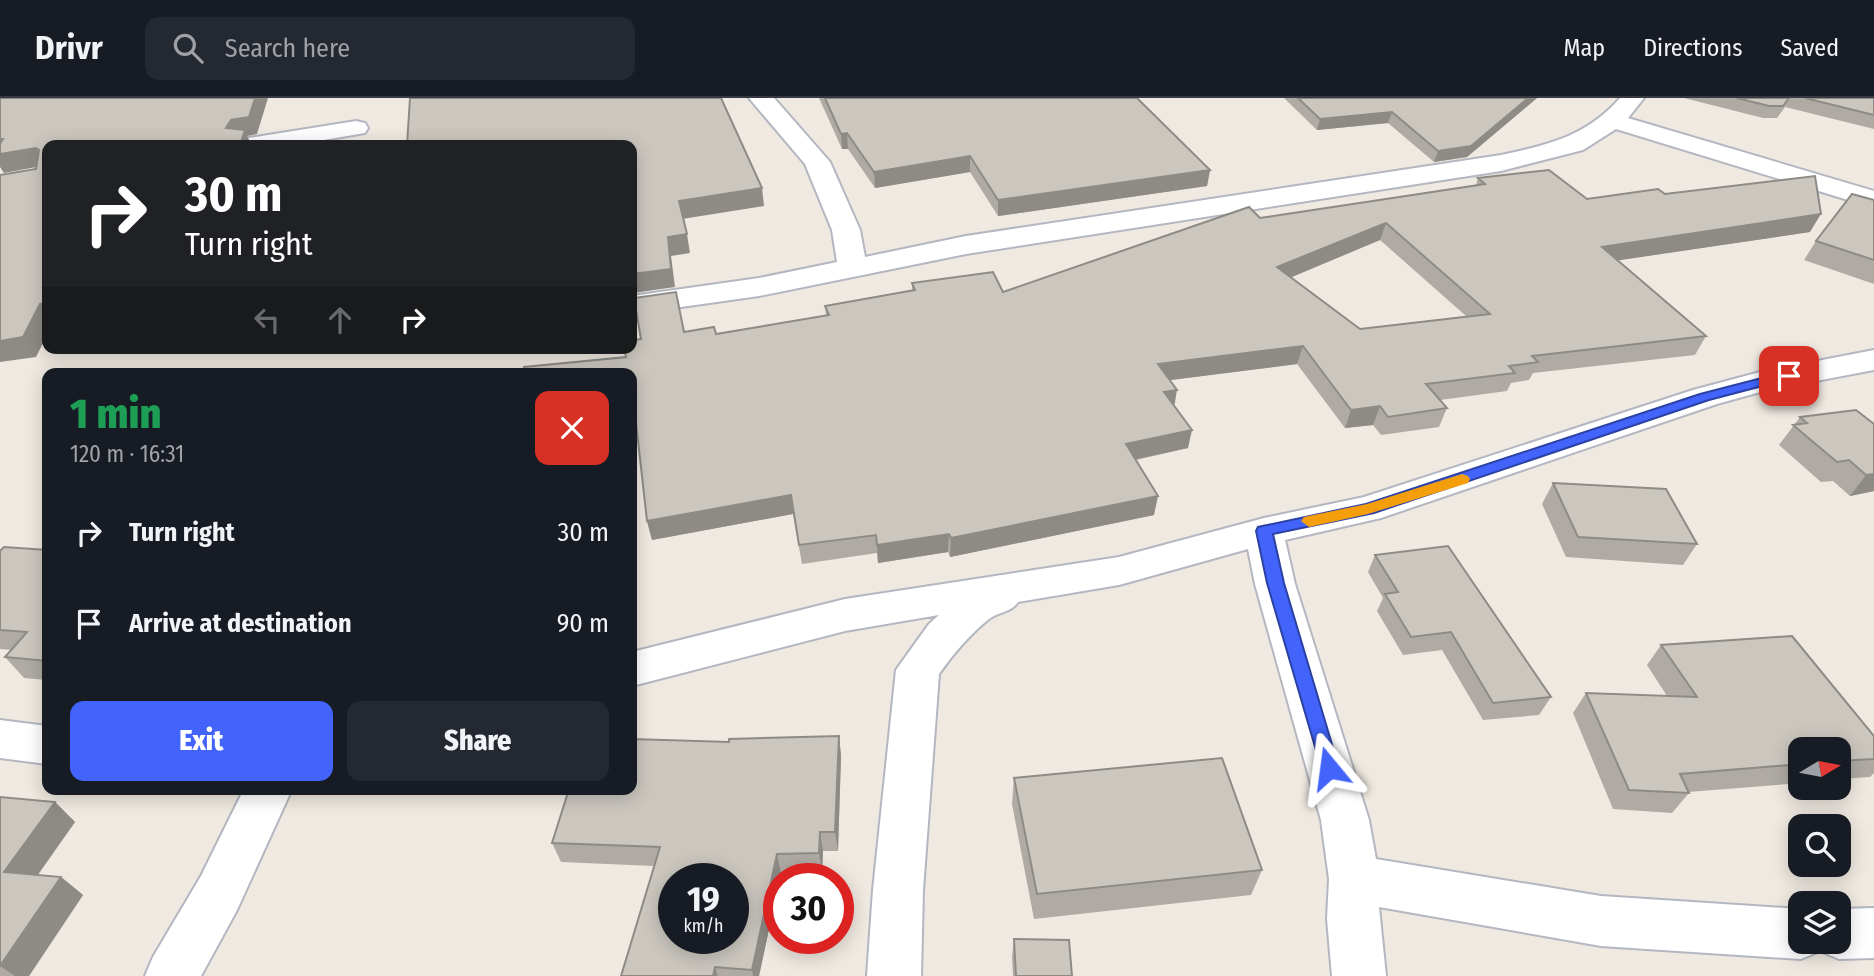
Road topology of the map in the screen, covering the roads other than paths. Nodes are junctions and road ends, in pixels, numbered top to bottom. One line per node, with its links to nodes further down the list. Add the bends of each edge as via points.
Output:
1 (761, 98): 7 (street, via 817,162 846,230)
2 (1632, 98): 3 (street)
3 (1614, 121): 6 (street); 7 (street, via 1563,149 1501,163 966,245)
4 (357, 127): 5 (street)
5 (279, 140)
6 (1874, 200)
7 (853, 268): 8 (street)
8 (637, 304)
9 (1874, 360): 10 (street, via 1734,388 1368,509)
10 (1264, 531): 11 (street, via 1119,570); 16 (street, via 1345,820)
11 (1034, 583): 12 (street, via 845,615); 21 (street, via 978,605 944,635 918,670)
12 (637, 669)
13 (0, 739): 14 (street)
14 (42, 744)
15 (265, 795): 20 (street, via 219,893)
16 (1354, 878): 17 (street, via 1601,921); 22 (street)
17 (1788, 933)
18 (1874, 933): 19 (street)
19 (1851, 934)
20 (172, 976)
21 (894, 976)
22 (1359, 976)

